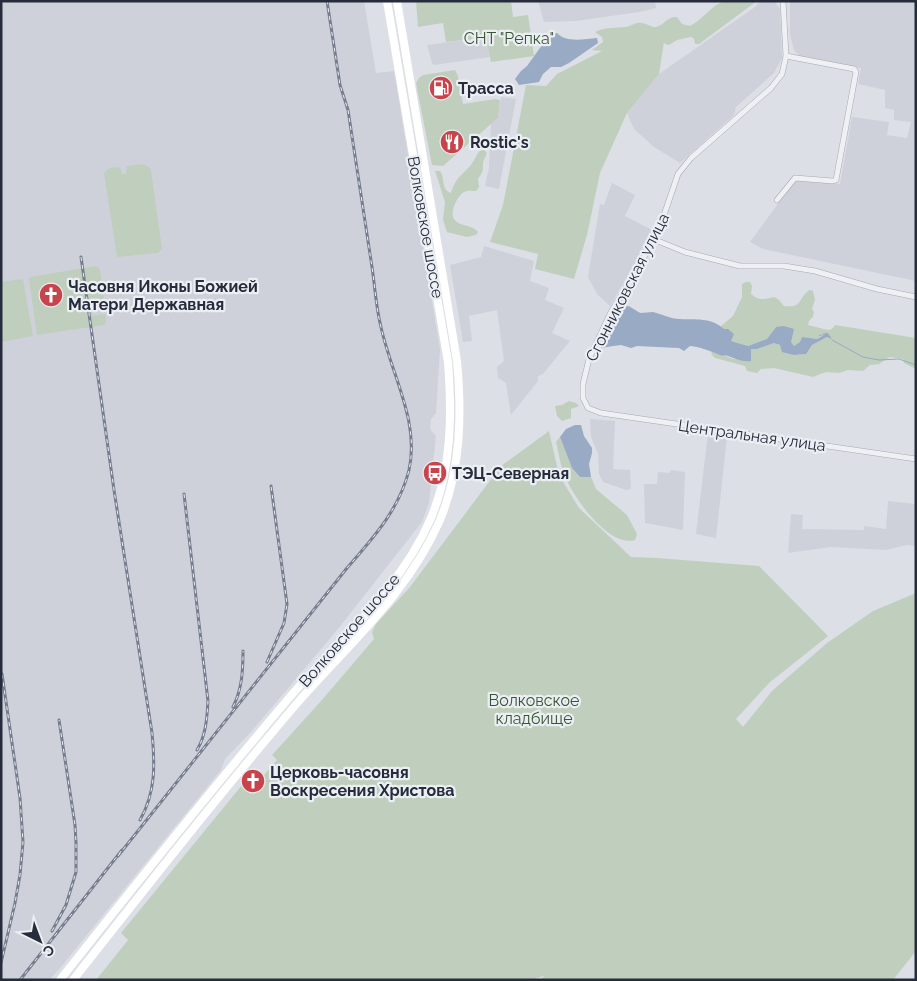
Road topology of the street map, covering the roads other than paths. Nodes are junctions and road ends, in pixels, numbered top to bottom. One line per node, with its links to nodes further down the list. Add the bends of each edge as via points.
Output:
1 (387, 1): 10 (main road, Волковское шоссе, via 448,362 451,394 449,444 437,502 419,544 384,595 269,722)
2 (397, 1): 11 (main road, Волковское шоссе, via 458,361 460,427 457,461 448,497 426,548 410,575 282,722)
3 (783, 1): 4 (street, Сгонниковская улица)
4 (786, 56): 5 (street, via 856,72 836,180 795,178); 6 (street, Сгонниковская улица, via 782,74 771,88 678,174)
5 (777, 200)
6 (653, 239): 7 (street, via 685,252 740,266 784,266 815,271 877,289); 8 (street, Сгонниковская улица, via 611,312 589,359 583,384 583,398)
7 (916, 296)
8 (588, 408): 9 (street, Центральная улица)
9 (916, 459)
10 (60, 980)
11 (73, 980)

